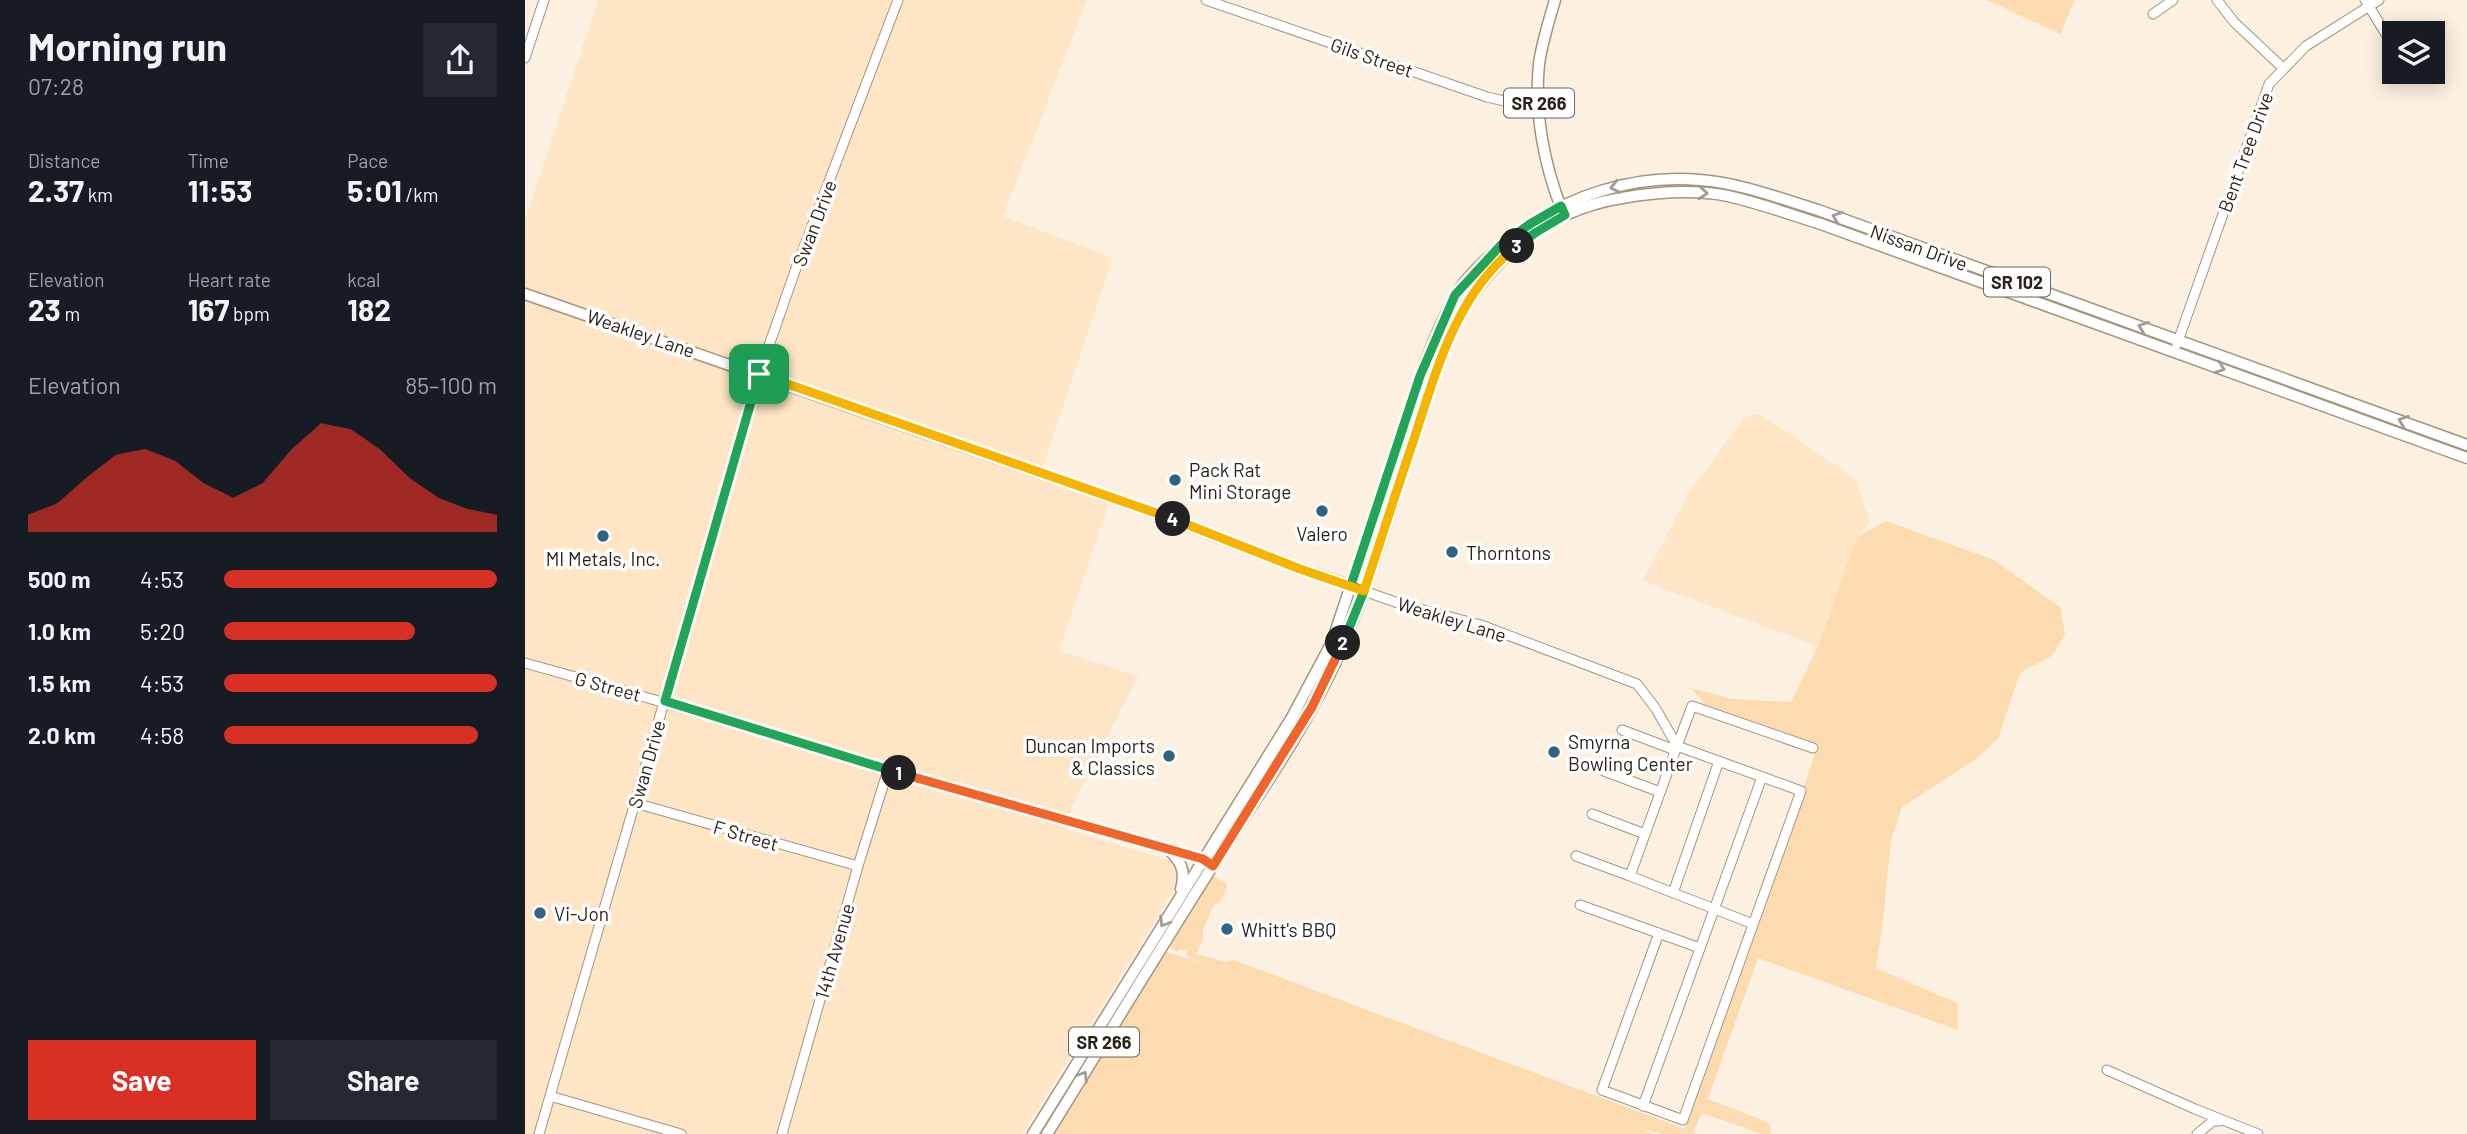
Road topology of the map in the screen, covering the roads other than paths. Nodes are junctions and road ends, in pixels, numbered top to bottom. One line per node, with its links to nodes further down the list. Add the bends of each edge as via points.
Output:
1 (544, 0): 11 (street)
2 (898, 0): 18 (street, Swan Drive)
3 (1206, 0): 13 (street, Gils Street, via 1487,97)
4 (1555, 0): 13 (main road, SR 266, via 1539,63)
5 (2173, 0): 9 (street)
6 (2217, 0): 12 (street)
7 (2379, 0): 8 (street, Bent Tree Drive)
8 (2367, 3): 10 (street); 12 (street, Bent Tree Drive)
9 (2153, 14)
10 (2382, 27)
11 (525, 58)
12 (2283, 68): 16 (street, Bent Tree Drive, via 2270,84)
13 (1539, 109): 14 (main road, SR 266, via 1545,152)
14 (1563, 211): 16 (main road, Nissan Drive / SR 102, one-way to 14, via 1755,190 1702,180 1656,178 1601,190); 17 (main road, Nissan Drive / SR 102, one-way to 17, via 1658,192 1727,196 1818,223); 21 (main road, SR 266, via 1530,224 1501,245 1455,295 1420,376); 22 (main road, SR 266, via 1510,251 1466,304 1440,357)
15 (525, 294): 18 (main road, Weakley Lane)
16 (2178, 340): 17 (street, Bent Tree Drive); 19 (main road, Nissan Drive / SR 102, one-way to 16)
17 (2174, 352): 20 (main road, Nissan Drive / SR 102, one-way to 20)
18 (759, 374): 21 (main road, Weakley Lane); 24 (street, Swan Drive)
19 (2467, 444)
20 (2467, 458)
21 (1351, 585): 22 (main road, Weakley Lane); 38 (main road, SR 266, via 1314,679)
22 (1364, 591): 26 (street, Weakley Lane, via 1481,625 1637,684); 40 (main road, SR 266, via 1312,707)
23 (525, 663): 24 (street, G Street)
24 (665, 701): 29 (street, G Street); 33 (street, Swan Drive)
25 (1622, 730): 26 (street)
26 (1676, 748): 27 (street, via 1692,706); 28 (street); 32 (street)
27 (1813, 748)
28 (1719, 761): 31 (street); 42 (street)
29 (888, 770): 36 (street, G Street); 39 (street, 14th Avenue)
30 (1604, 771): 32 (street)
31 (1762, 777): 45 (street); 46 (street, via 1801,791)
32 (1660, 792): 35 (street)
33 (635, 803): 39 (street, F Street); 50 (street, Swan Drive)
34 (1592, 814): 35 (street)
35 (1645, 834): 41 (street)
36 (1168, 849): 38 (street, G Street); 43 (main road, via 1182,865)
37 (1576, 856): 41 (street)
38 (1203, 859): 40 (street, G Street); 43 (main road, SR 266)
39 (858, 866): 55 (street, 14th Avenue)
40 (1213, 866): 57 (main road, SR 266, one-way to 40)
41 (1630, 876): 42 (street)
42 (1673, 893): 45 (street)
43 (1179, 897): 56 (main road, SR 266, one-way to 56)
44 (1580, 905): 47 (street)
45 (1713, 908): 46 (street); 48 (street)
46 (1753, 924): 51 (street, via 1683,1120)
47 (1658, 933): 48 (street); 51 (street, via 1602,1090)
48 (1700, 948): 51 (street)
49 (2108, 1070): 52 (street)
50 (550, 1096): 53 (street, Swan Drive); 54 (street)
51 (1643, 1105)
52 (2225, 1121): 58 (street, via 2213,1121); 59 (street)
53 (539, 1134)
54 (681, 1134)
55 (782, 1134)
56 (1033, 1134)
57 (1047, 1134)
58 (2197, 1134)
59 (2258, 1134)

